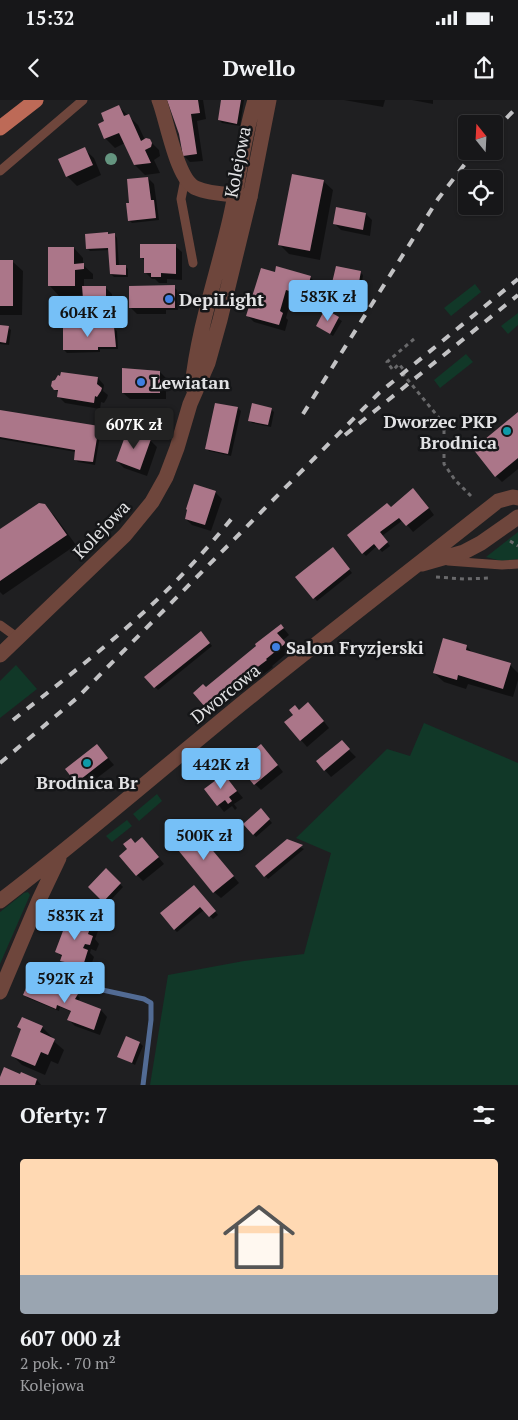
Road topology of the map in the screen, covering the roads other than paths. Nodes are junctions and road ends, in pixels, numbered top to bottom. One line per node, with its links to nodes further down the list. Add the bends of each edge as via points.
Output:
1 (36, 100): 6 (main road)
2 (83, 100): 7 (lane)
3 (159, 100): 8 (street, via 178,166)
4 (255, 100): 9 (street, Kolejowa)
5 (269, 100): 9 (street, Kolejowa)
6 (0, 128)
7 (0, 171)
8 (185, 179): 9 (street, via 193,188); 10 (lane, via 181,199)
9 (242, 196): 11 (street, Kolejowa); 12 (street, Kolejowa)
10 (193, 263)
11 (204, 318): 12 (street); 13 (street, Kolejowa)
12 (220, 320): 13 (street, Kolejowa, via 208,363)
13 (190, 404): 20 (street, Kolejowa, via 177,448 152,502 125,535)
14 (516, 496): 18 (street, Dworcowa, via 498,501)
15 (518, 517): 16 (street, Dworcowa, via 481,543)
16 (440, 560): 17 (lane); 18 (street, Dworcowa)
17 (518, 564)
18 (418, 566): 22 (street, Dworcowa, via 322,638)
19 (0, 626): 20 (lane)
20 (18, 638): 21 (street, Kolejowa)
21 (0, 655)
22 (61, 855): 23 (street, Dworcowa); 24 (street, Dworcowa)
23 (0, 901)
24 (0, 992)

